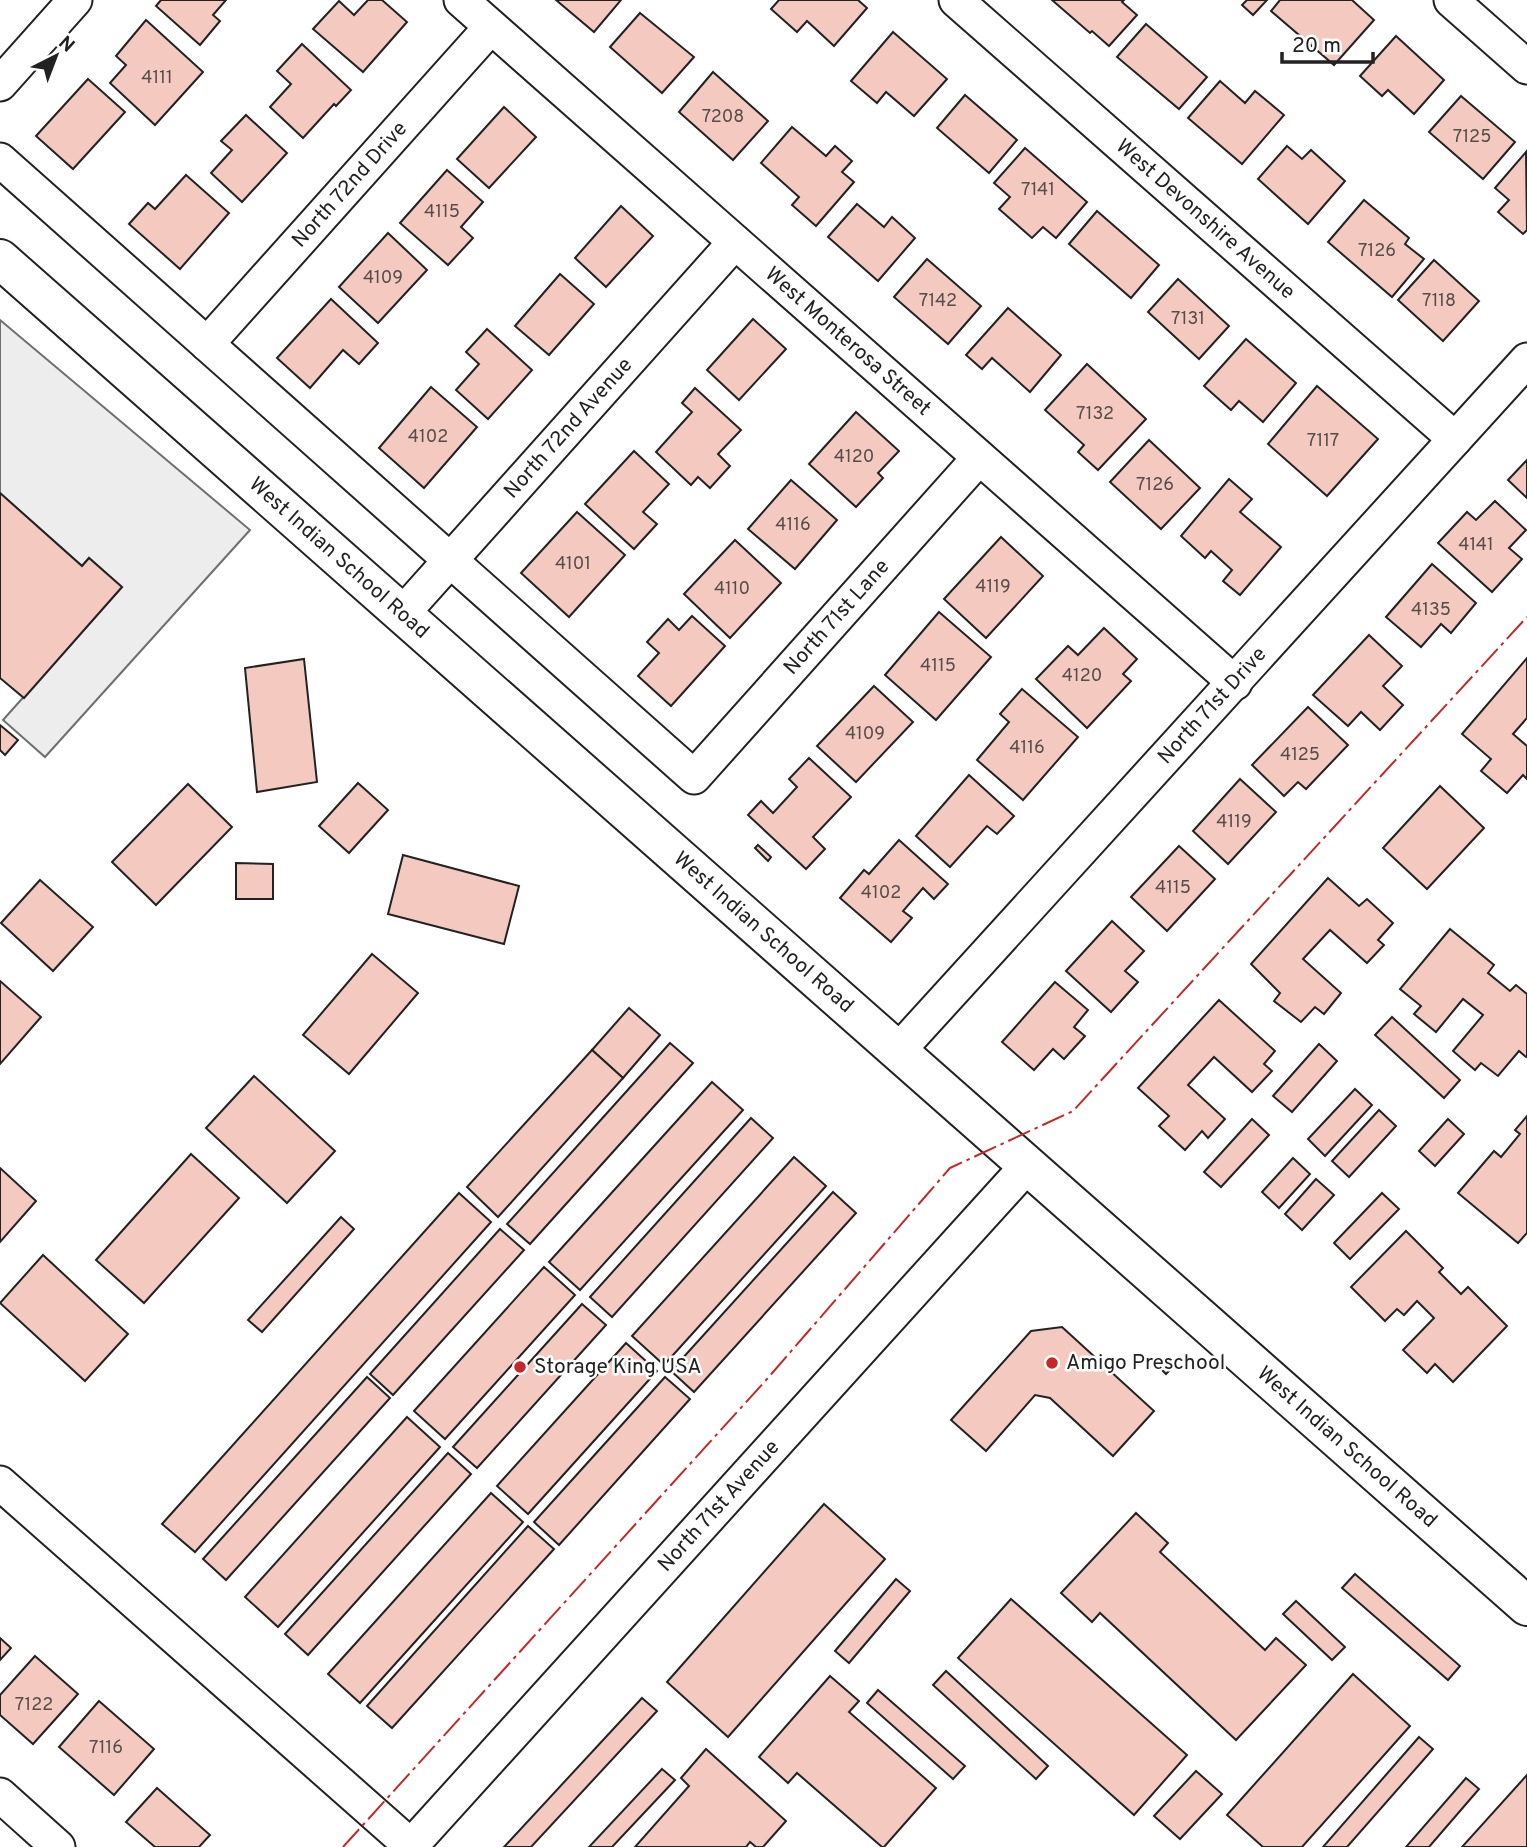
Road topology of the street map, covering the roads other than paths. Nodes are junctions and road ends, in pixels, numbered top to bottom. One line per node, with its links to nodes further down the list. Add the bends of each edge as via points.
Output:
1 (75, 0): 7 (street)
2 (461, 0): 5 (street, West Monterosa Street)
3 (956, 0): 13 (street, West Devonshire Avenue)
4 (1451, 0): 6 (street)
5 (491, 27): 9 (street, West Monterosa Street); 11 (street, North 72nd Drive)
6 (1527, 66)
7 (0, 84)
8 (0, 160): 11 (street)
9 (736, 242): 14 (street, West Monterosa Street); 15 (street, North 72nd Avenue)
10 (0, 259): 16 (main road, West Indian School Road)
11 (207, 344): 15 (street)
12 (1527, 360): 13 (street, North 71st Drive)
13 (1455, 439): 17 (street, North 71st Drive)
14 (979, 458): 15 (street, North 71st Lane, via 694,777); 17 (street, West Monterosa Street)
15 (451, 560): 16 (street, North 72nd Avenue)
16 (403, 613): 18 (main road, West Indian School Road)
17 (1235, 683): 18 (street, North 71st Drive)
18 (898, 1051): 19 (main road, West Indian School Road)
19 (1027, 1166): 21 (main road, West Indian School Road); 23 (street, North 71st Avenue)
20 (0, 1483): 23 (street)
21 (1527, 1606)
22 (0, 1795): 24 (street)
23 (410, 1846)
24 (58, 1847)

